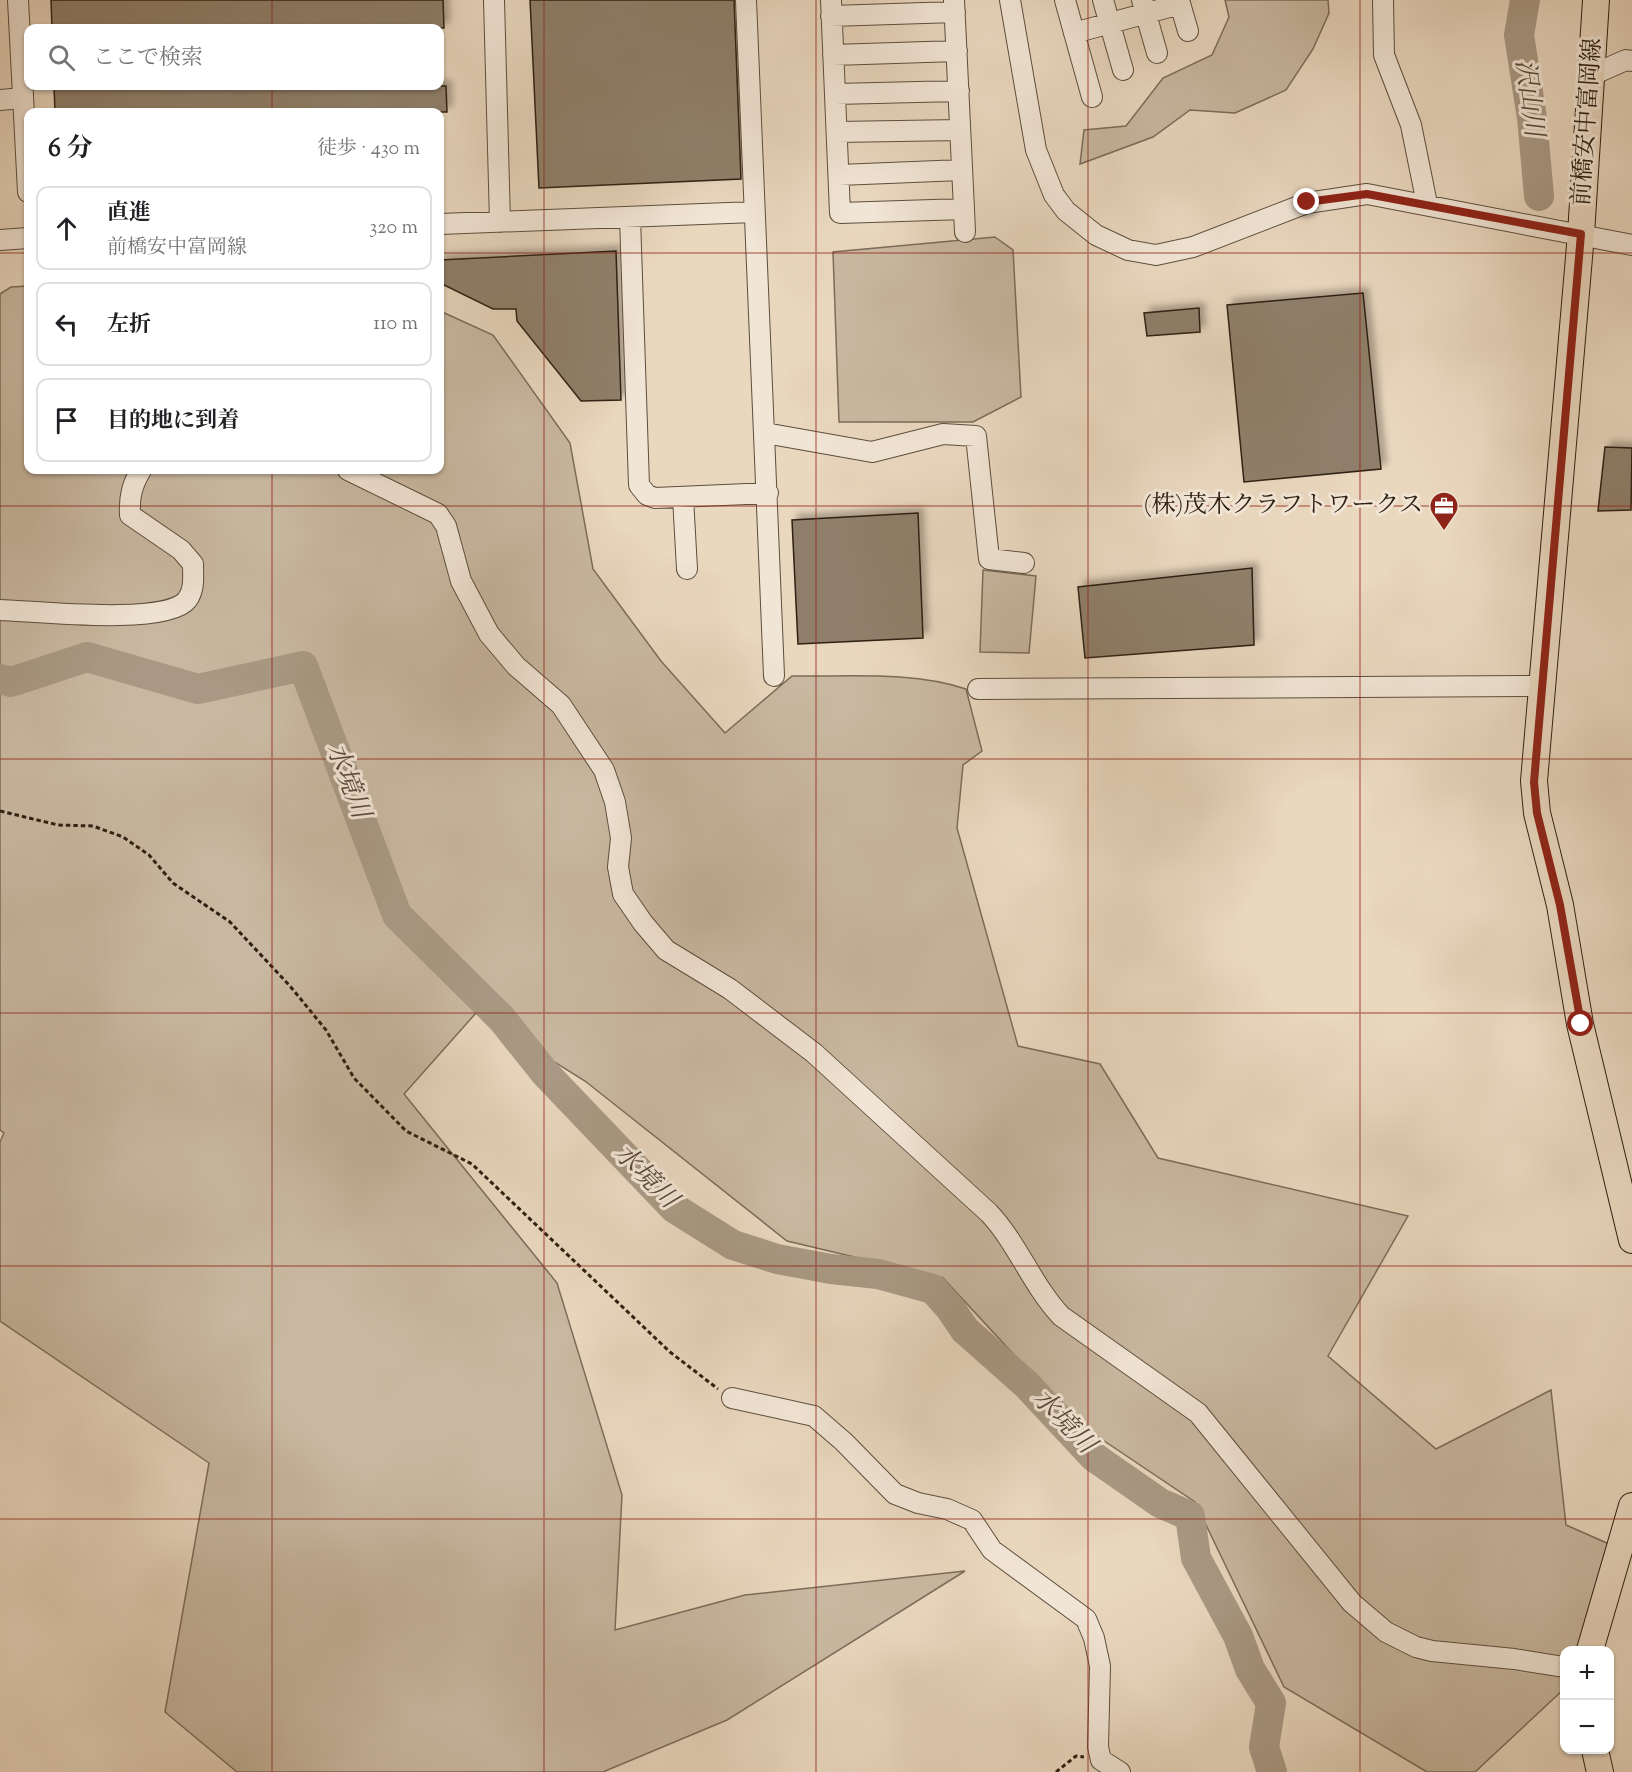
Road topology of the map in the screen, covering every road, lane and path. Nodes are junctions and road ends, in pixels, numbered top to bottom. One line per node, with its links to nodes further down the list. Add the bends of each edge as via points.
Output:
1 (18, 0): 25 (street)
2 (494, 0): 36 (street)
3 (746, 0): 34 (street)
4 (1010, 0): 32 (street, via 1039,159 1054,195 1066,211 1096,235 1128,250 1156,255 1193,247 1307,202 1367,194)
5 (1065, 0): 15 (street)
6 (1103, 0): 13 (street)
7 (1383, 0): 32 (street, via 1384,55 1412,125)
8 (1596, 0): 21 (main road, 前橋安中富岡線)
9 (1180, 2): 11 (street); 14 (street)
10 (955, 6): 12 (street); 16 (street)
11 (1143, 7): 13 (street); 17 (street)
12 (831, 8): 18 (street)
13 (1110, 23): 15 (street); 20 (street)
14 (1188, 31)
15 (1074, 33): 24 (street)
16 (957, 51): 18 (street); 22 (street)
17 (1157, 53)
18 (833, 55): 23 (street)
19 (1632, 61): 21 (street)
20 (1123, 70)
21 (1592, 75): 39 (main road, 前橋安中富岡線)
22 (959, 91): 23 (street); 28 (street)
23 (835, 94): 29 (street)
24 (1092, 97)
25 (23, 98): 26 (street); 27 (street)
26 (0, 99)
27 (24, 117)
28 (960, 129): 29 (street); 30 (street)
29 (837, 132): 31 (street)
30 (962, 170): 31 (street); 33 (street)
31 (838, 175): 33 (street, via 840,213)
32 (1427, 204): 39 (street)
33 (964, 209): 38 (street)
34 (754, 212): 35 (street); 43 (street)
35 (630, 218): 36 (street); 47 (street, via 639,485 646,495 655,498)
36 (500, 222): 37 (street)
37 (444, 224)
38 (965, 232)
39 (1581, 234): 42 (street); 52 (main road, 前橋安中富岡線)
40 (24, 238): 41 (street)
41 (0, 240)
42 (1632, 245)
43 (765, 433): 46 (street); 48 (street, via 872,452 943,434 976,436 989,559)
44 (139, 474): 50 (street, via 129,500 130,515 181,550 193,564 194,586 186,601 170,610 145,614)
45 (356, 474): 59 (street, via 438,514 446,526 461,581 489,634 516,666 561,705 604,770 621,838 618,867 623,894 666,950 730,989 814,1053 989,1213 1004,1229 1044,1297 1061,1316 1198,1413 1352,1603 1386,1632 1432,1651)
46 (768, 493): 47 (street); 51 (street)
47 (683, 497): 49 (street)
48 (1024, 563)
49 (687, 569)
50 (0, 610)
51 (774, 676)
52 (1543, 686): 53 (street); 55 (main road, 前橋安中富岡線, via 1535,751 1537,813 1560,905 1581,1024)
53 (978, 689)
54 (0, 812): 56 (path, via 58,825 93,826 123,837 149,855 173,883 230,922 283,978 326,1030 354,1078 406,1131 472,1164 670,1352)
55 (1631, 1231)
56 (732, 1398): 61 (street, via 814,1416 895,1494 972,1520 992,1550 1086,1619 1100,1666)
57 (1632, 1506): 58 (main road)
58 (1591, 1646)
59 (1560, 1666)
60 (1596, 1754): 64 (main road)
61 (1101, 1758): 62 (path, via 1076,1756); 63 (street)
62 (1056, 1772)
63 (1120, 1772)
64 (1600, 1772)

